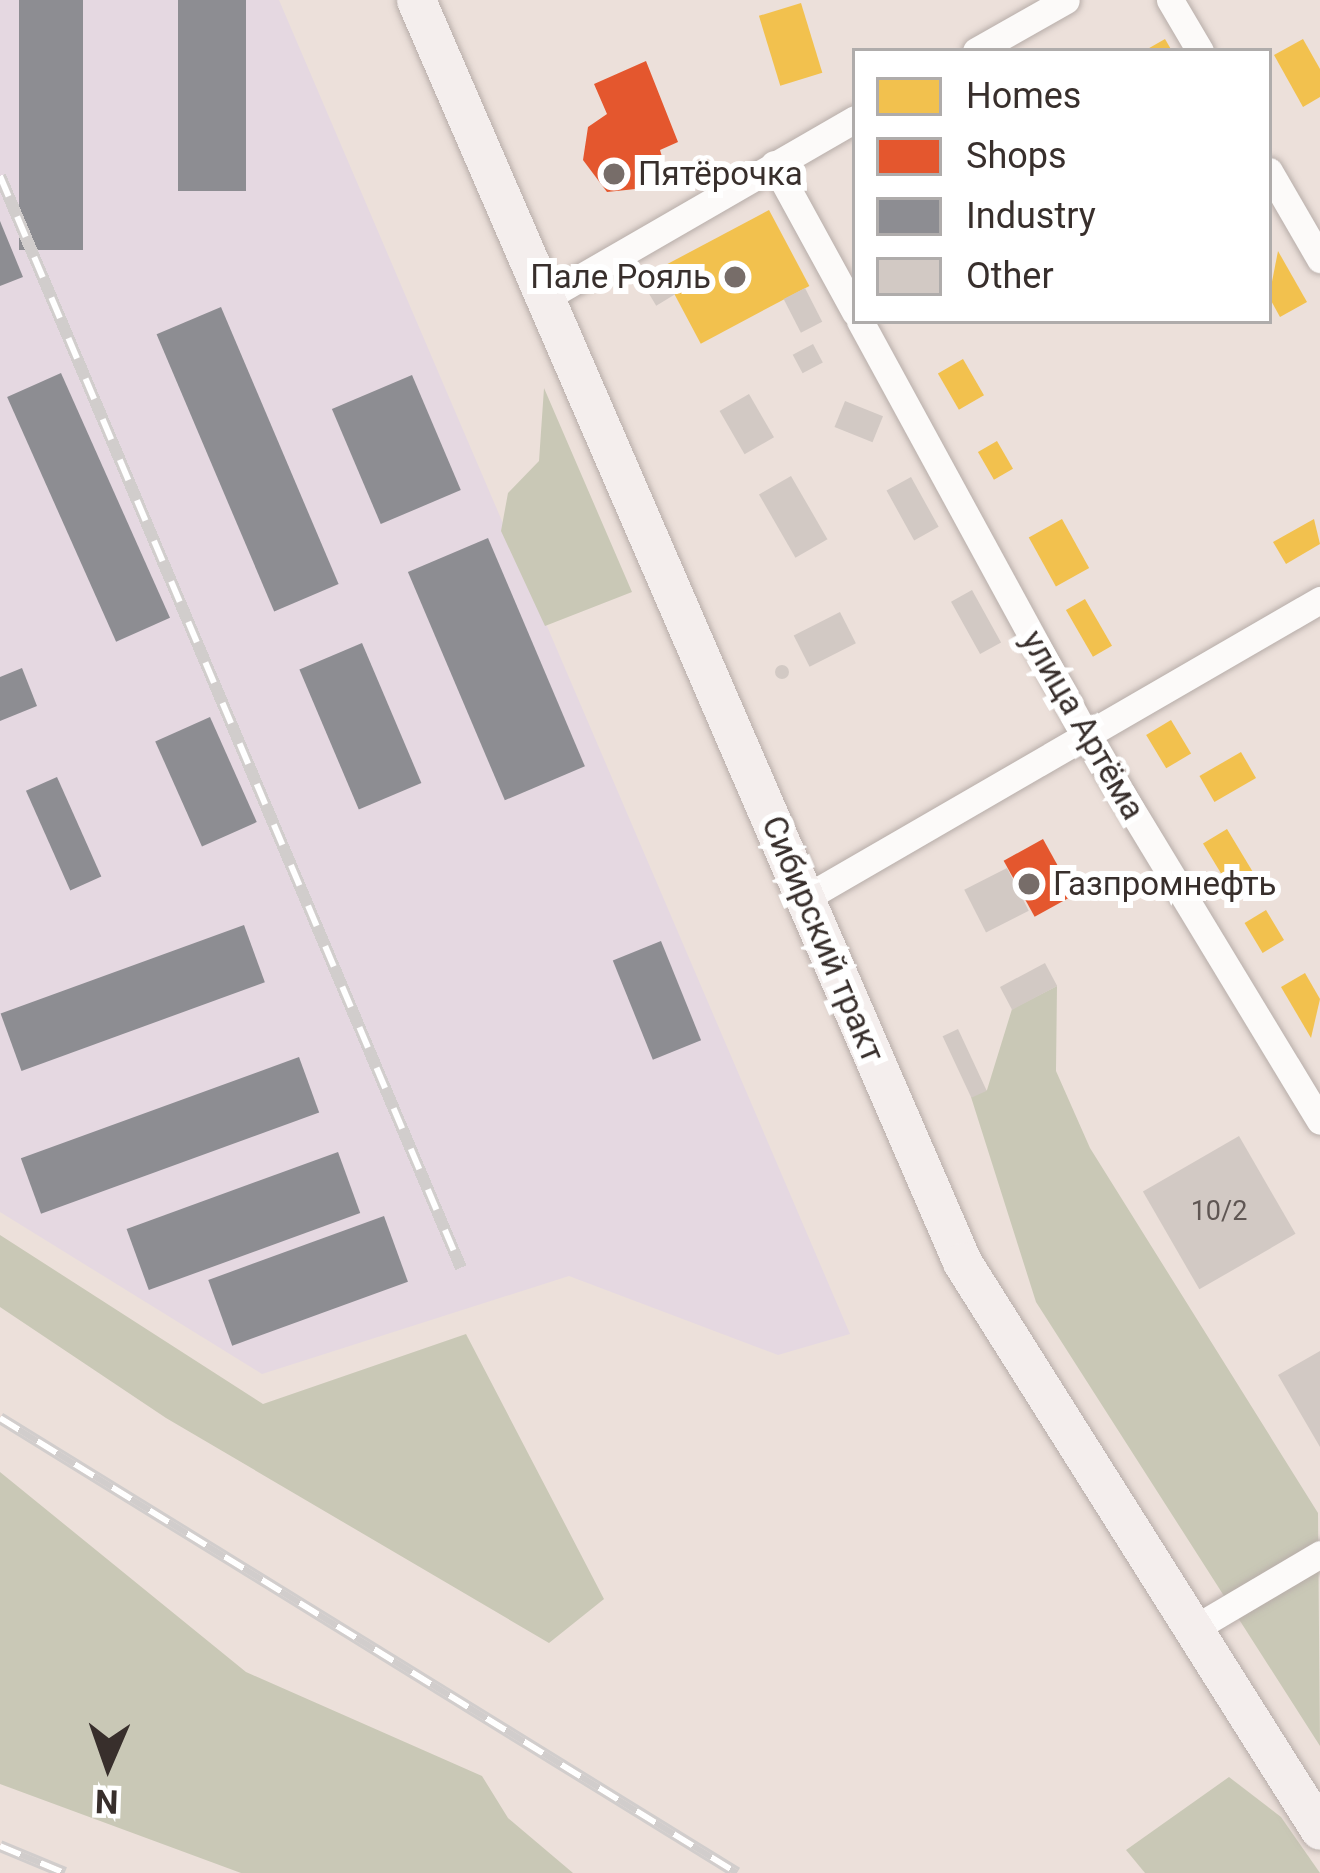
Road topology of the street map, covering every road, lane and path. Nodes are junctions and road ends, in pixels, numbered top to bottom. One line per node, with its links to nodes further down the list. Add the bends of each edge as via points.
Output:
1 (416, 0): 10 (main road, Сибирский тракт)
2 (1066, 0): 4 (street)
3 (1170, 0): 5 (street)
4 (981, 48)
5 (1198, 48)
6 (852, 121): 7 (street)
7 (774, 164): 10 (street); 11 (street)
8 (1272, 176): 9 (street)
9 (1320, 259)
10 (545, 298): 15 (main road, Сибирский тракт)
11 (852, 307)
12 (862, 324): 14 (street, улица Артёма)
13 (1320, 599): 14 (street)
14 (1082, 728): 15 (street); 16 (street, улица Артёма)
15 (807, 897): 18 (main road, Сибирский тракт, via 962,1262)
16 (1320, 1121)
17 (1320, 1554): 18 (street)
18 (1190, 1631): 19 (main road, Сибирский тракт)
19 (1320, 1830)

